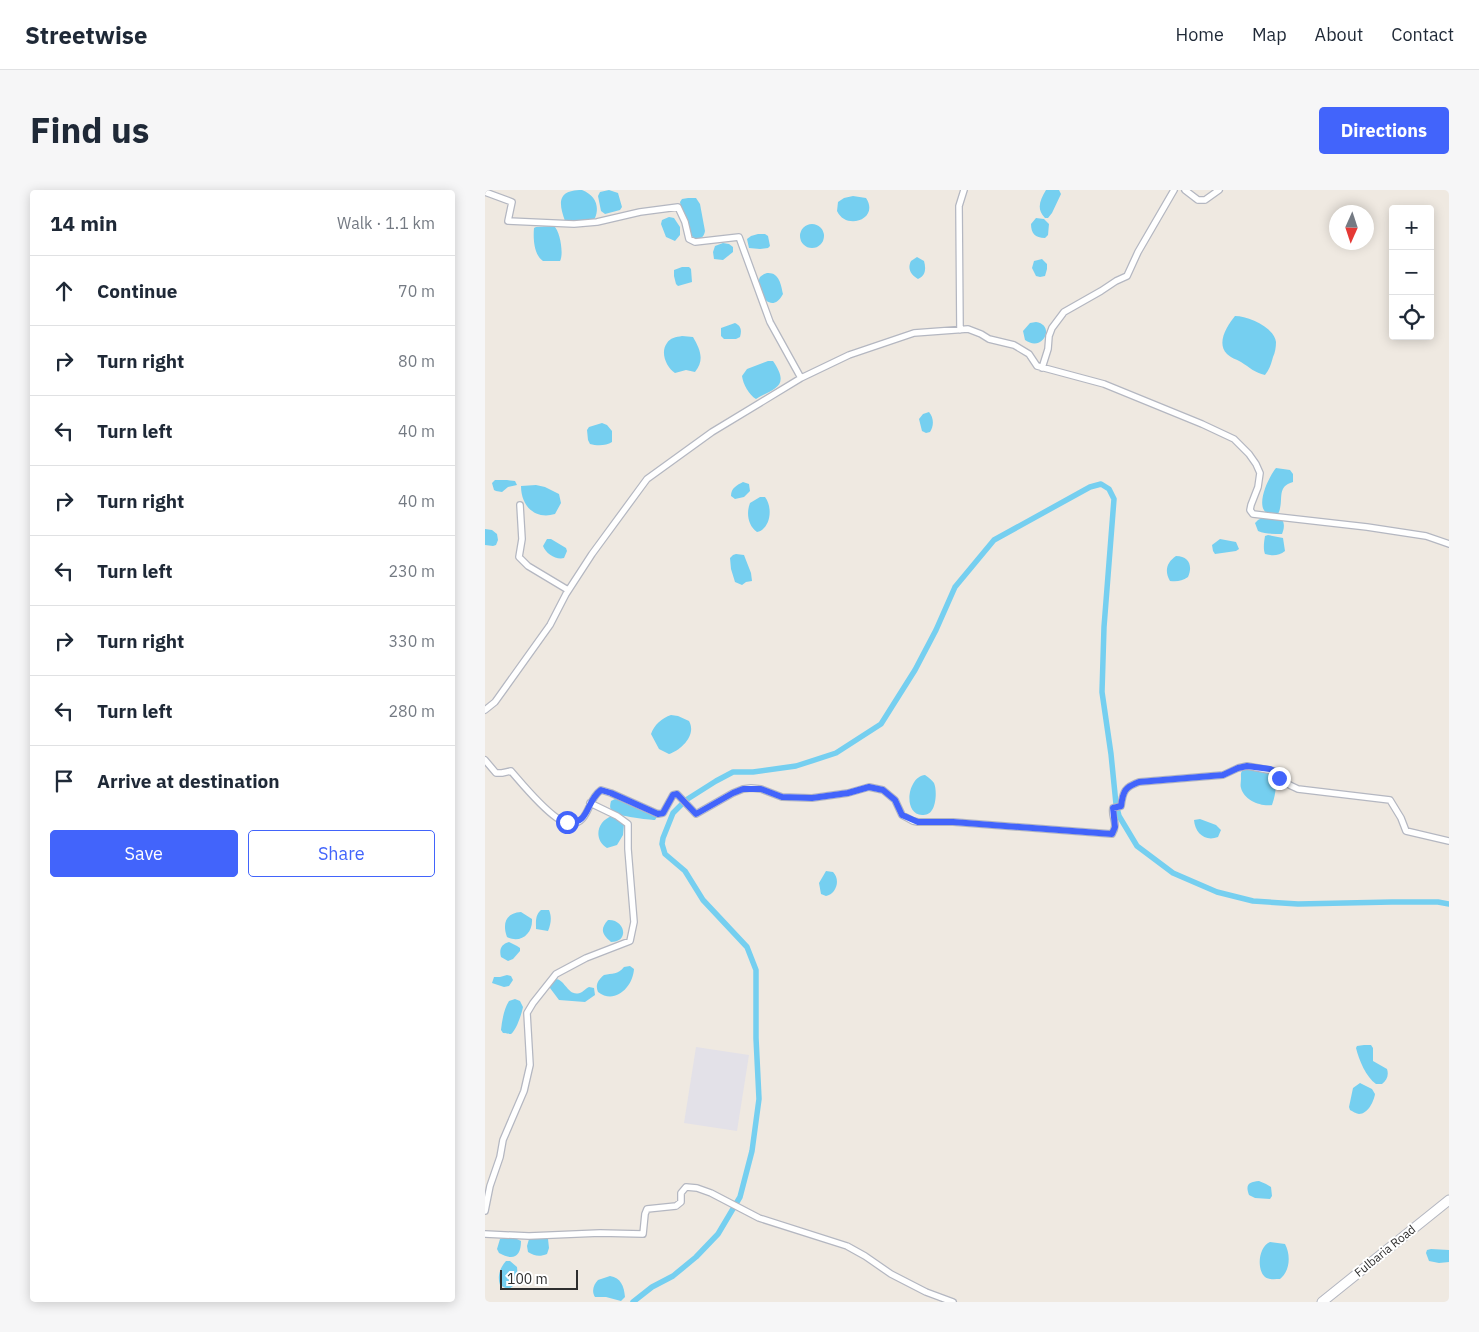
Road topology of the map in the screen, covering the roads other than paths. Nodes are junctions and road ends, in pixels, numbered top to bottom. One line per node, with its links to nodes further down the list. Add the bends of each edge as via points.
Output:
1 (964, 190): 6 (street, via 959,206)
2 (1173, 190): 7 (street, via 1137,252 1127,276 1064,312 1055,322)
3 (1185, 190): 4 (street, via 1199,200 1205,200)
4 (1219, 190)
5 (485, 192): 8 (street, via 512,202 508,220 574,224 678,207 689,239 695,242 739,237 770,322)
6 (960, 330): 7 (street, via 968,329 989,339 1014,345 1029,354); 8 (street, via 914,333 849,355)
7 (1042, 368): 10 (street, via 1104,384 1234,439 1249,454 1260,473 1250,510 1253,514 1367,527 1425,536)
8 (801, 378): 11 (street, via 712,432 647,479)
9 (520, 505): 11 (street, via 523,539 519,557)
10 (1449, 544)
11 (568, 590): 12 (street, via 551,625 495,702)
12 (485, 710)
13 (485, 760): 14 (street, via 496,773 511,771 557,819 578,822)
14 (590, 803): 15 (street, via 601,790 658,814 663,813 673,795 677,794 696,814 743,789 761,789 782,797 812,798 869,787 883,790 895,800 902,815 918,822 1112,834 1115,827 1113,808 1121,806 1122,794 1131,785 1223,775 1238,768 1257,767 1274,771 1279,778 1298,789 1390,800 1406,831); 16 (street, via 628,824 635,922 631,942 586,958 556,974 527,1013 530,1064 524,1091)
15 (1449, 841)
16 (488, 1185): 18 (street)
17 (1449, 1200): 21 (main road, Fulbaria Road)
18 (485, 1211)
19 (485, 1234): 20 (street, via 643,1234 647,1209 676,1206 681,1202 681,1193 686,1187 697,1188 759,1218 847,1246 926,1292)
20 (953, 1302)
21 (1321, 1302)

